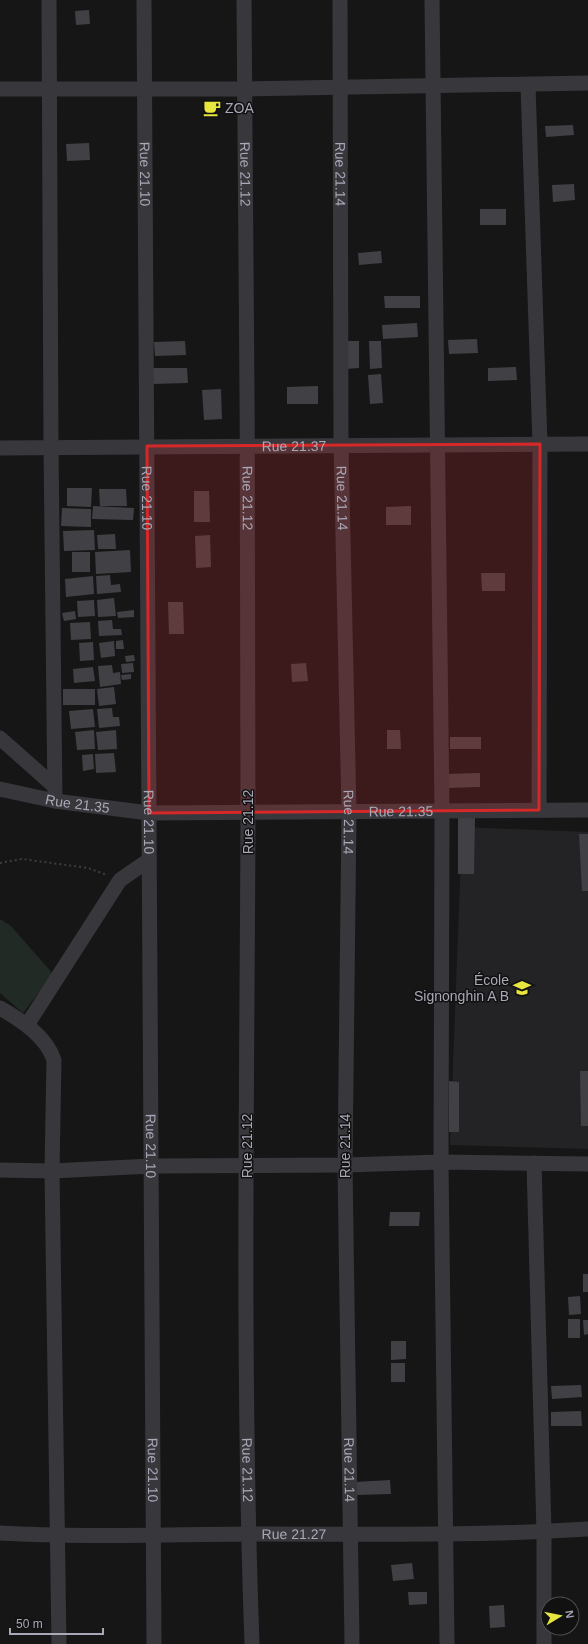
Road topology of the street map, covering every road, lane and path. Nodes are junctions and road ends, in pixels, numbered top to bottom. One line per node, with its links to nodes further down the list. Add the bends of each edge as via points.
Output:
1 (49, 0): 12 (street)
2 (144, 0): 13 (street, Rue 21.10)
3 (244, 0): 11 (street, Rue 21.12)
4 (340, 0): 9 (street, Rue 21.14)
5 (432, 0): 7 (street)
6 (588, 83): 8 (street)
7 (432, 86): 8 (street); 9 (street); 18 (street)
8 (528, 86): 14 (street)
9 (340, 88): 11 (street); 17 (street, Rue 21.14)
10 (0, 89): 12 (street)
11 (244, 89): 13 (street); 16 (street, Rue 21.12)
12 (50, 90): 13 (street); 20 (street)
13 (145, 90): 19 (street, Rue 21.10)
14 (540, 444): 15 (street, Rue 21.37); 18 (street, Rue 21.37); 26 (street)
15 (588, 444)
16 (246, 445): 17 (street, Rue 21.37); 19 (street, Rue 21.37); 31 (street, Rue 21.12)
17 (341, 445): 18 (street, Rue 21.37); 29 (street, Rue 21.14)
18 (437, 445): 28 (street)
19 (147, 446): 20 (street, Rue 21.37); 30 (street, Rue 21.10)
20 (51, 447): 21 (street, Rue 21.37); 23 (street)
21 (0, 448)
22 (0, 738): 23 (street)
23 (54, 786): 25 (street)
24 (0, 789): 25 (street, Rue 21.35)
25 (55, 801): 30 (street, Rue 21.35)
26 (539, 810): 27 (street, Rue 21.35); 28 (street, Rue 21.35)
27 (588, 810)
28 (442, 811): 29 (street, Rue 21.35); 37 (street)
29 (350, 812): 31 (street, Rue 21.35); 40 (street, Rue 21.14)
30 (149, 813): 31 (street, Rue 21.35); 32 (street, Rue 21.10)
31 (248, 813): 42 (street, Rue 21.12)
32 (149, 860): 34 (street); 41 (street, Rue 21.10)
33 (0, 863): 34 (path, via 22,859 88,868)
34 (120, 880): 36 (street)
35 (0, 1008): 36 (street)
36 (27, 1025): 44 (street, via 51,1051 54,1060)
37 (441, 1162): 38 (street); 40 (street); 48 (street)
38 (534, 1163): 39 (street); 46 (street)
39 (588, 1164)
40 (345, 1165): 42 (street); 50 (street, Rue 21.14)
41 (151, 1166): 42 (street); 44 (street); 52 (street, Rue 21.10)
42 (246, 1167): 49 (street, Rue 21.12)
43 (0, 1170): 44 (street)
44 (52, 1171): 51 (street)
45 (588, 1529): 46 (street, Rue 21.27)
46 (544, 1532): 48 (street, Rue 21.27); 58 (street)
47 (0, 1533): 51 (street, Rue 21.27)
48 (446, 1533): 50 (street, Rue 21.27); 57 (street)
49 (248, 1534): 50 (street, Rue 21.27); 52 (street, Rue 21.27); 55 (street, Rue 21.12)
50 (352, 1534): 56 (street, Rue 21.14)
51 (58, 1536): 52 (street, Rue 21.27); 53 (street)
52 (153, 1536): 54 (street, Rue 21.10)
53 (59, 1644)
54 (154, 1644)
55 (252, 1644)
56 (352, 1644)
57 (447, 1644)
58 (544, 1644)

